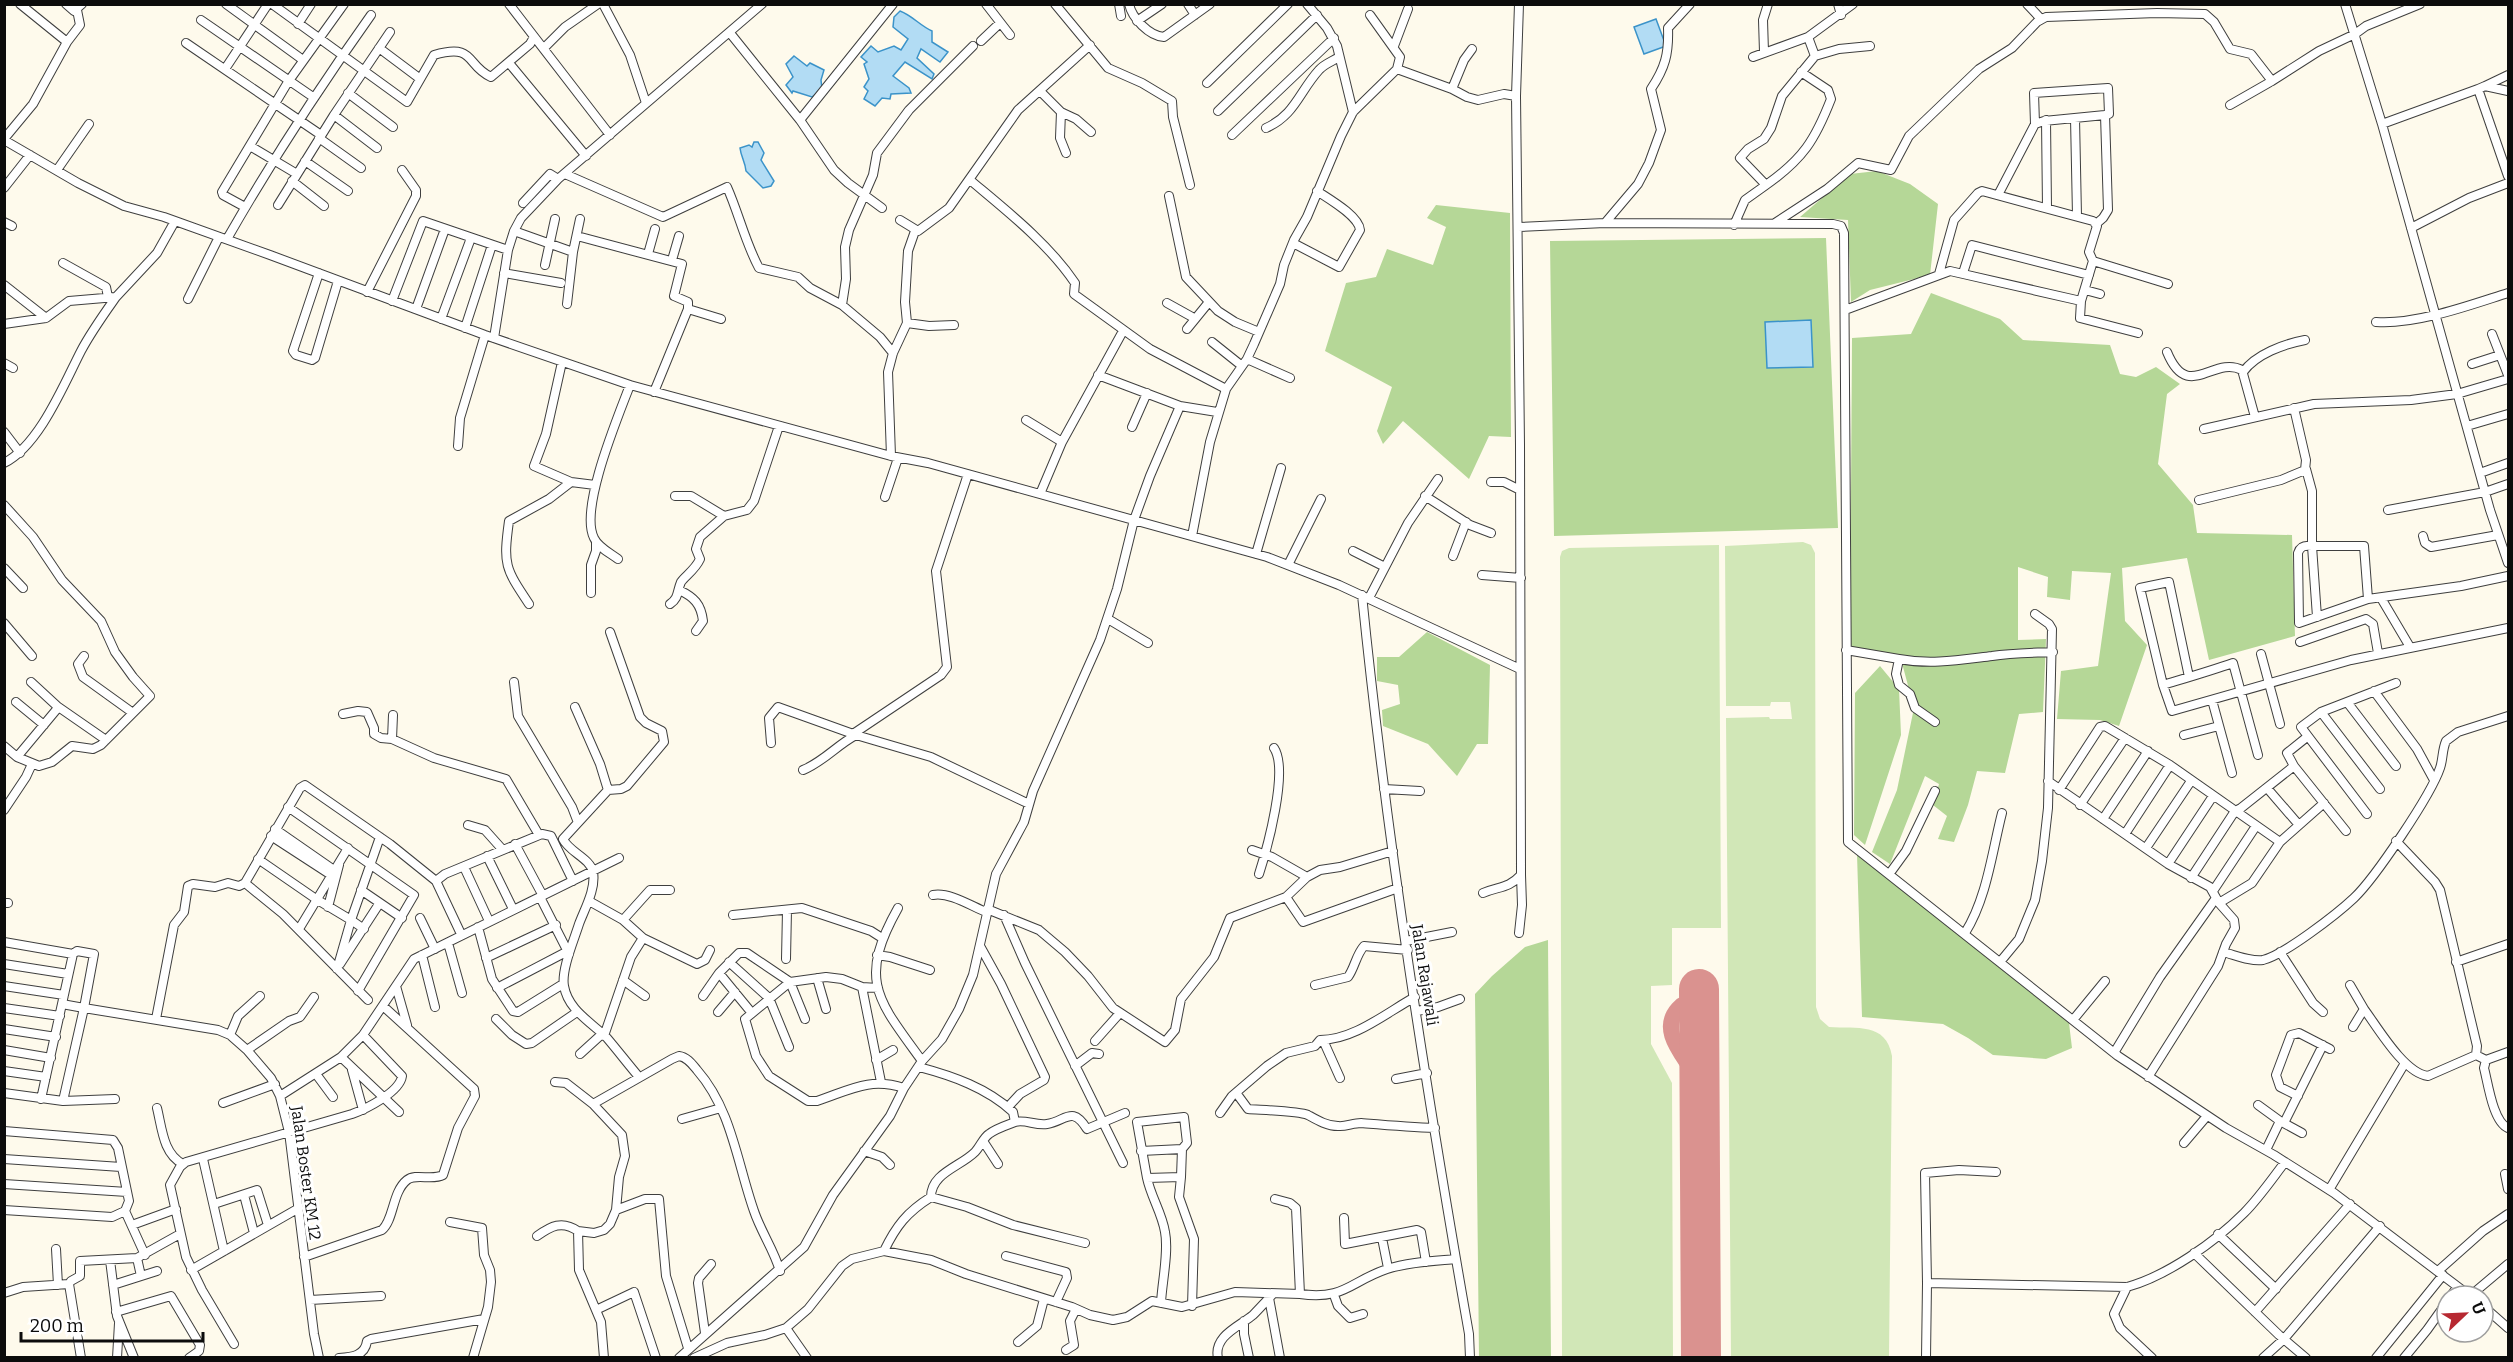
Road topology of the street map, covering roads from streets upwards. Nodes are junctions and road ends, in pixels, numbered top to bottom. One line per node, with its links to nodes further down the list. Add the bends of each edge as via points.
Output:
1 (20, 4): 54 (street)
2 (66, 4): 30 (street, via 74,11)
3 (226, 4): 44 (street)
4 (311, 4): 43 (street)
5 (344, 4): 52 (street)
6 (509, 4): 49 (street)
7 (598, 4): 62 (street, via 565,27)
8 (762, 4): 46 (street)
9 (893, 4): 97 (street)
10 (986, 4): 42 (street)
11 (1055, 4): 56 (street)
12 (1119, 4): 38 (street)
13 (1130, 4): 41 (street)
14 (1162, 4): 41 (street)
15 (1188, 4): 34 (street)
16 (1210, 4): 34 (street)
17 (1288, 4): 79 (street)
18 (1307, 4): 35 (street)
19 (1316, 4): 35 (street)
20 (1519, 4): 85 (street)
21 (1690, 4): 143 (street, via 1668,28 1664,69 1651,90 1661,130 1649,163)
22 (1768, 4): 64 (street, via 1763,20)
23 (1838, 4): 37 (street)
24 (1853, 4): 37 (street)
25 (2027, 4): 39 (street)
26 (2345, 4): 47 (street)
27 (2420, 4): 31 (street)
28 (274, 5): 43 (street); 44 (street)
29 (607, 6): 87 (street, via 630,55)
30 (80, 7): 54 (street, via 80,25)
31 (2401, 8): 47 (street)
32 (1408, 9): 58 (street)
33 (371, 15): 65 (street)
34 (1196, 15): 41 (street, via 1164,37)
35 (1317, 15): 50 (street); 90 (street)
36 (1370, 15): 58 (street)
37 (1841, 15): 51 (street)
38 (1121, 16)
39 (2041, 19): 77 (street, via 2059,15 2205,14 2230,49 2250,54); 144 (street, via 2012,48 1979,69 1904,141 1891,170 1858,163)
40 (201, 20): 60 (street)
41 (1137, 21)
42 (1000, 23): 48 (street); 53 (street)
43 (298, 24): 52 (street)
44 (253, 25): 60 (street); 69 (street)
45 (390, 32): 61 (street)
46 (730, 33): 87 (street); 97 (street)
47 (2355, 34): 77 (street); 101 (street)
48 (1010, 35)
49 (534, 37): 62 (street); 70 (street)
50 (1334, 38): 67 (street); 106 (street)
51 (1808, 38): 64 (street); 66 (street)
52 (320, 39): 65 (street); 69 (street)
53 (981, 41)
54 (67, 42): 108 (street, via 33,104)
55 (186, 43): 71 (street)
56 (1090, 45): 83 (street); 124 (street, via 1111,70 1172,101)
57 (973, 46): 129 (street, via 909,110 883,145)
58 (1394, 46): 72 (street, via 1400,58)
59 (1870, 46): 66 (street)
60 (238, 47): 71 (street); 78 (street)
61 (379, 48): 73 (street); 76 (street)
62 (544, 48): 105 (street)
63 (1472, 49): 81 (street)
64 (1764, 52): 68 (street)
65 (342, 55): 73 (street); 86 (street)
66 (1815, 56): 74 (street)
67 (1339, 57): 92 (street); 103 (street, via 1320,68 1281,122)
68 (1753, 57)
69 (303, 60): 78 (street)
70 (509, 63): 76 (street, via 489,77 461,51 450,51 434,55); 113 (street)
71 (225, 69): 88 (street)
72 (1397, 69): 81 (street); 92 (street)
73 (363, 70): 76 (street, via 407,102); 84 (street)
74 (1801, 72): 125 (street, via 1782,96 1764,139 1740,158); 125 (street, via 1828,90 1831,99 1804,154)
75 (2508, 75): 80 (street)
76 (419, 78)
77 (2271, 81): 89 (street)
78 (288, 82): 86 (street); 88 (street)
79 (1207, 83)
80 (2482, 87): 82 (street); 101 (street); 119 (street)
81 (1452, 88): 85 (street, via 1478,100 1500,94)
82 (2508, 90)
83 (1041, 92): 91 (street); 122 (street, via 1014,115)
84 (348, 93): 93 (street); 102 (street)
85 (1516, 96): 147 (street)
86 (313, 97): 96 (street)
87 (646, 103): 105 (street)
88 (274, 104): 96 (street); 109 (street)
89 (2230, 105)
90 (1218, 111)
91 (1061, 112): 104 (street); 111 (street, via 1060,138)
92 (1353, 112): 128 (street)
93 (334, 115): 107 (street); 110 (street)
94 (2105, 115): 95 (street); 100 (street, via 2109,114 2108,88 2034,93); 145 (street, via 2108,210)
95 (2075, 118): 98 (street); 138 (street)
96 (299, 120): 107 (street); 114 (street)
97 (800, 120): 129 (street, via 834,170)
98 (2046, 120): 100 (street); 137 (street)
99 (89, 124): 117 (street)
100 (2035, 124): 130 (street)
101 (2382, 124): 148 (street)
102 (393, 127)
103 (1266, 128)
104 (1091, 132)
105 (610, 135): 113 (street)
106 (1232, 135)
107 (320, 137): 115 (street); 116 (street)
108 (4, 140): 112 (street)
109 (250, 146): 114 (street); 135 (street, via 222,192)
110 (377, 148)
111 (1066, 153)
112 (30, 155): 117 (street); 126 (street)
113 (586, 156): 121 (street)
114 (273, 160): 120 (street); 135 (street)
115 (305, 160): 120 (street); 127 (street)
116 (361, 168)
117 (57, 170): 142 (street, via 124,206)
118 (402, 170): 177 (street, via 416,196)
119 (2508, 176)
120 (294, 177): 133 (street); 134 (street)
121 (561, 177): 132 (street, via 550,174); 151 (street, via 521,218); 187 (street, via 663,217 727,187 747,246 759,268 798,277)
122 (970, 180): 152 (street, via 946,212); 202 (street, via 1047,249 1076,283 1074,294)
123 (2508, 183): 148 (street)
124 (1190, 184)
125 (1766, 185): 146 (street, via 1745,200)
126 (4, 188)
127 (348, 191)
128 (1317, 191): 158 (street); 158 (street, via 1354,218 1360,230 1339,267)
129 (864, 193): 136 (street); 187 (street, via 845,247)
130 (1998, 195): 137 (street); 170 (street, via 1978,193 1955,218)
131 (1169, 196): 183 (street, via 1186,278)
132 (523, 203)
133 (279, 205)
134 (324, 206)
135 (245, 207): 155 (street)
136 (882, 207)
137 (2047, 208): 138 (street)
138 (2077, 216): 145 (street)
139 (555, 219): 157 (street)
140 (580, 219): 153 (street)
141 (900, 220): 152 (street)
142 (175, 221): 155 (street); 180 (street, via 157,253)
143 (1605, 223): 146 (street); 147 (street)
144 (1774, 224): 146 (street); 190 (street, via 1841,226)
145 (2096, 224): 164 (street, via 2089,252)
146 (1734, 225)
147 (1518, 227): 253 (street)
148 (2411, 228): 191 (street)
149 (445, 229): 156 (street); 182 (street, via 425,220 421,222); 188 (street)
150 (655, 229): 162 (street)
151 (514, 231): 157 (street); 160 (street)
152 (915, 231): 197 (street, via 908,251)
153 (577, 236): 161 (street); 162 (street)
154 (679, 236): 163 (street)
155 (223, 238): 167 (street); 181 (street)
156 (471, 238): 159 (street); 193 (street)
157 (549, 243): 161 (street); 166 (street)
158 (1293, 243): 203 (street)
159 (492, 245): 160 (street); 200 (street)
160 (508, 250): 168 (street)
161 (573, 252): 186 (street)
162 (648, 254): 163 (street)
163 (672, 260): 189 (street, via 682,266 674,296 688,302)
164 (2093, 261): 171 (street); 174 (street)
165 (63, 263): 180 (street, via 104,286)
166 (545, 265)
167 (319, 273): 172 (street); 172 (street, via 293,351 296,355 315,358)
168 (504, 273): 173 (street); 207 (street)
169 (1963, 273): 170 (street); 171 (street, via 1972,245); 184 (street)
170 (1939, 274): 190 (street)
171 (2089, 275): 176 (street)
172 (338, 281): 177 (street)
173 (561, 283)
174 (2168, 284)
175 (4, 285): 192 (street)
176 (2085, 290): 179 (street); 184 (street)
177 (368, 292): 182 (street)
178 (2508, 293): 191 (street)
179 (2100, 294)
180 (112, 297): 192 (street, via 69,301); 240 (street, via 63,392)
181 (188, 299)
182 (392, 301): 188 (street)
183 (1209, 302): 194 (street); 203 (street, via 1235,322)
184 (2081, 302): 204 (street, via 2082,319)
185 (1167, 303): 194 (street)
186 (567, 304)
187 (843, 305): 211 (street)
188 (416, 309): 193 (street)
189 (687, 309): 195 (street); 224 (street)
190 (1845, 310): 301 (street)
191 (2434, 314): 196 (street); 226 (street)
192 (46, 318): 198 (street)
193 (441, 318): 200 (street)
194 (1194, 318): 201 (street)
195 (721, 319)
196 (2376, 322)
197 (907, 323): 199 (street); 211 (street)
198 (4, 324)
199 (954, 325)
200 (465, 328): 206 (street)
201 (1187, 329)
202 (1123, 331): 219 (street); 223 (street)
203 (1259, 332): 215 (street)
204 (2138, 333)
205 (2492, 334): 212 (street)
206 (485, 335): 207 (street); 239 (street, via 460,418)
207 (494, 338): 213 (street)
208 (2305, 340): 218 (street, via 2254,360)
209 (1212, 342): 215 (street)
210 (2167, 352): 218 (street, via 2183,375 2233,367)
211 (892, 353): 241 (street, via 888,372)
212 (2500, 355): 216 (street); 220 (street)
213 (562, 362): 222 (street); 249 (street, via 546,434 534,466)
214 (4, 363): 217 (street)
215 (1245, 363): 221 (street); 223 (street)
216 (2472, 364)
217 (13, 368)
218 (2243, 372): 231 (street)
219 (1098, 375): 225 (street); 238 (street)
220 (2508, 377): 226 (street)
221 (1290, 378)
222 (630, 385): 224 (street); 252 (street)
223 (1226, 389): 229 (street)
224 (654, 392): 233 (street)
225 (1147, 393): 227 (street); 235 (street)
226 (2457, 394): 228 (street); 234 (street)
227 (1180, 406): 229 (street); 264 (street)
228 (2294, 408): 231 (street); 245 (street)
229 (1217, 412): 268 (street)
230 (2508, 414): 234 (street)
231 (2255, 417): 236 (street)
232 (1026, 420): 238 (street)
233 (779, 426): 241 (street); 263 (street, via 754,501 747,510)
234 (2467, 426): 246 (street)
235 (1132, 428)
236 (2204, 429)
237 (4, 432): 240 (street)
238 (1062, 442): 255 (street)
239 (458, 446)
240 (20, 453): 242 (street)
241 (894, 457): 247 (street); 258 (street)
242 (4, 463)
243 (2508, 463): 246 (street)
244 (1281, 468): 273 (street)
245 (2306, 469): 260 (street, via 2281,480); 271 (street, via 2312,491)
246 (2480, 473): 254 (street)
247 (968, 474): 255 (street); 331 (street, via 936,571 947,667)
248 (1438, 479): 257 (street)
249 (571, 482): 252 (street); 289 (street, via 509,521 507,568)
250 (1491, 482): 253 (street, via 1504,482)
251 (2508, 484): 254 (street)
252 (595, 485): 270 (street, via 590,518)
253 (1521, 490): 282 (street)
254 (2485, 492): 262 (street); 267 (street)
255 (1040, 494): 264 (street)
256 (675, 496): 263 (street, via 690,496)
257 (1425, 496): 265 (street); 278 (street)
258 (885, 497)
259 (1321, 499): 277 (street)
260 (2199, 500)
261 (4, 505): 323 (street, via 33,537 62,580 101,621 115,652 150,696)
262 (2388, 510)
263 (724, 516): 284 (street, via 700,537 696,549 700,559 694,571 681,581)
264 (1134, 520): 268 (street); 293 (street)
265 (1466, 522): 266 (street); 274 (street)
266 (1491, 533)
267 (2498, 535): 269 (street, via 2431,547); 276 (street)
268 (1191, 536): 273 (street)
269 (2423, 536)
270 (596, 542): 275 (street); 285 (street)
271 (2312, 546): 288 (street, via 2364,546); 292 (street); 292 (street, via 2303,546 2298,553 2299,623)
272 (1353, 551): 278 (street)
273 (1256, 554): 277 (street)
274 (1453, 556)
275 (618, 559)
276 (2508, 563)
277 (1288, 565): 286 (street)
278 (1384, 567): 286 (street)
279 (4, 568): 283 (street)
280 (1482, 575): 282 (street)
281 (2508, 576): 287 (street)
282 (1521, 578): 308 (street)
283 (23, 588)
284 (679, 590): 290 (street); 296 (street, via 693,597 702,609 703,621)
285 (591, 593)
286 (1365, 597): 308 (street); 353 (street, Jalan Rajawali)
287 (2381, 598): 288 (street); 300 (street)
288 (2368, 600): 292 (street)
289 (530, 604)
290 (670, 604)
291 (2035, 614): 302 (street, via 2052,629)
292 (2317, 617)
293 (1108, 619): 299 (street); 361 (street)
294 (4, 623): 305 (street)
295 (2508, 628): 300 (street)
296 (696, 631)
297 (609, 632): 355 (street, via 640,717 662,731 664,742 627,786)
298 (2300, 642): 303 (street, via 2370,620)
299 (1148, 643)
300 (2410, 647): 303 (street)
301 (1846, 650): 307 (street); 397 (street, via 1848,840)
302 (2053, 652): 307 (street, via 1931,663); 350 (street)
303 (2378, 653): 313 (street)
304 (2260, 654): 313 (street)
305 (32, 656)
306 (84, 656): 323 (street, via 78,664 83,677)
307 (1899, 659): 327 (street, via 1899,685 1910,694 1915,708)
308 (1520, 669): 399 (street)
309 (2189, 677): 314 (street); 314 (street, via 2169,582 2140,588); 316 (street, via 2233,663)
310 (31, 682): 320 (street)
311 (514, 682): 369 (street, via 518,716)
312 (2396, 683): 315 (street)
313 (2268, 684): 316 (street); 328 (street)
314 (2163, 685): 317 (street, via 2172,711)
315 (2374, 691): 319 (street); 349 (street, via 2417,749)
316 (2240, 692): 317 (street); 341 (street)
317 (2212, 700): 330 (street)
318 (16, 702): 329 (street)
319 (2347, 702): 322 (street); 346 (street)
320 (57, 706): 329 (street); 336 (street)
321 (575, 707): 355 (street)
322 (2321, 712): 333 (street, via 2301,725); 354 (street)
323 (133, 713): 336 (street)
324 (343, 714): 335 (street, via 367,712 376,736)
325 (393, 715): 335 (street)
326 (2508, 716): 349 (street, via 2452,735)
327 (1935, 722)
328 (2280, 724)
329 (44, 725): 342 (street)
330 (2219, 726): 332 (street); 348 (street)
331 (854, 734): 337 (street, via 778,707 769,718); 347 (street, via 827,757); 361 (street, via 931,757)
332 (2184, 735)
333 (2307, 737): 345 (street, via 2287,753); 367 (street)
334 (2125, 738): 340 (street); 356 (street, via 2100,727); 362 (street)
335 (392, 739): 376 (street, via 434,758 506,779)
336 (106, 740): 343 (street, via 93,750 76,746 47,764)
337 (771, 743)
338 (4, 746): 342 (street)
339 (1274, 748): 388 (street, via 1279,762 1278,785)
340 (2148, 752): 344 (street); 368 (street)
341 (2258, 755)
342 (17, 757): 343 (street)
343 (32, 764): 364 (street)
344 (2170, 765): 351 (street); 375 (street)
345 (2295, 766): 352 (street); 360 (street)
346 (2396, 766)
347 (803, 770)
348 (2232, 773)
349 (2434, 780): 380 (street)
350 (2048, 781): 356 (street); 454 (street, via 2035,900 2019,939)
351 (2191, 781): 359 (street); 384 (street)
352 (2267, 788): 365 (street); 371 (street)
353 (1384, 789): 357 (street); 387 (street, Jalan Rajawali)
354 (2380, 789)
355 (608, 790): 369 (street)
356 (2059, 790): 362 (street)
357 (1420, 791)
358 (1935, 791): 397 (street, via 1906,851)
359 (2213, 796): 365 (street); 393 (street)
360 (2324, 803): 371 (street); 373 (street)
361 (1029, 804): 420 (street, via 1024,822 996,874)
362 (2080, 805): 368 (street)
363 (288, 807): 374 (street); 378 (street, via 305,785); 383 (street)
364 (4, 810)
365 (2235, 811): 372 (street); 401 (street)
366 (2002, 813): 434 (street, via 1984,886)
367 (2367, 814)
368 (2103, 819): 375 (street)
369 (577, 820): 379 (street)
370 (468, 825): 385 (street, via 484,830)
371 (2299, 825): 381 (street)
372 (2256, 826): 381 (street); 412 (street)
373 (2346, 831)
374 (273, 833): 391 (street); 395 (street)
375 (2125, 834): 384 (street)
376 (539, 835): 377 (street); 382 (street)
377 (551, 836): 379 (street); 403 (street)
378 (380, 837): 392 (street); 402 (street)
379 (563, 838): 396 (street, via 590,864)
380 (2396, 841): 447 (street, via 2355,897); 455 (street, via 2438,886)
381 (2280, 842): 412 (street, via 2252,883)
382 (515, 844): 385 (street); 410 (street)
383 (348, 848): 392 (street); 395 (street)
384 (2146, 848): 393 (street)
385 (502, 849): 389 (street)
386 (1251, 850): 388 (street)
387 (1393, 851): 400 (street); 405 (street, Jalan Rajawali)
388 (1265, 854): 398 (street); 400 (street)
389 (487, 855): 394 (street); 418 (street)
390 (619, 858): 396 (street)
391 (258, 859): 404 (street); 413 (street)
392 (370, 863): 406 (street); 423 (street, via 414,893)
393 (2168, 864): 401 (street)
394 (464, 867): 402 (street); 427 (street)
395 (334, 870): 413 (street); 416 (street, via 339,871)
396 (593, 872): 403 (street); 414 (street)
397 (1890, 873): 434 (street)
398 (1259, 874)
399 (1521, 875): 408 (street, via 1509,886); 433 (street)
400 (1307, 877): 411 (street)
401 (2191, 878): 412 (street)
402 (436, 881): 435 (street)
403 (573, 881): 410 (street)
404 (245, 883): 430 (street); 499 (street, via 188,886 184,912 173,928)
405 (1398, 888): 411 (street, via 1303,922); 442 (street, Jalan Rajawali)
406 (361, 890): 415 (street); 425 (street)
407 (670, 890): 426 (street, via 650,890)
408 (1483, 893)
409 (933, 895): 420 (street)
410 (542, 896): 418 (street); 428 (street)
411 (1286, 897): 497 (street, via 1230,918 1214,957 1181,999 1175,1030 1165,1042)
412 (2216, 897): 446 (street, via 2235,924); 517 (street, via 2160,977)
413 (316, 899): 416 (street); 430 (street)
414 (589, 900): 426 (street); 445 (street)
415 (379, 904): 423 (street); 431 (street)
416 (328, 907): 425 (street)
417 (898, 908): 437 (street)
418 (513, 909): 427 (street)
419 (787, 910): 421 (street); 437 (street, via 802,908 819,913 871,930); 452 (street)
420 (987, 910): 422 (street); 441 (street)
421 (733, 915)
422 (1004, 915): 497 (street, via 1039,930 1056,944); 527 (street)
423 (402, 918): 473 (street)
424 (420, 918): 443 (street)
425 (351, 920): 431 (street); 457 (street)
426 (623, 920): 436 (street)
427 (489, 921): 429 (street)
428 (556, 925): 445 (street); 451 (street)
429 (478, 927): 435 (street); 451 (street)
430 (299, 929): 457 (street)
431 (364, 929): 457 (street)
432 (1452, 932): 442 (street)
433 (1519, 933)
434 (1965, 933): 454 (street)
435 (461, 934): 439 (street)
436 (643, 938): 444 (street, via 697,963 705,960); 462 (street)
437 (882, 938): 450 (street)
438 (4, 942): 448 (street)
439 (448, 943): 443 (street); 475 (street)
440 (2508, 944): 455 (street)
441 (980, 946): 526 (street, via 960,1009); 553 (street, via 1045,1077)
442 (1407, 946): 466 (street, via 1364,946 1348,977); 481 (street, Jalan Rajawali)
443 (435, 949): 449 (street)
444 (710, 951)
445 (568, 952): 465 (street); 471 (street)
446 (2223, 952): 447 (street, via 2256,960); 534 (street)
447 (2280, 952): 496 (street)
448 (73, 954): 460 (street); 489 (street, via 91,953 95,957)
449 (422, 955): 469 (street, via 409,964); 487 (street)
450 (877, 955): 458 (street); 472 (street)
451 (486, 958): 471 (street)
452 (786, 959)
453 (729, 962): 459 (street); 464 (street, via 739,952 747,953); 482 (street)
454 (2000, 962): 502 (street)
455 (2456, 962): 520 (street, via 2478,1046)
456 (4, 964): 460 (street)
457 (339, 967): 473 (street)
458 (930, 970)
459 (719, 973): 474 (street); 479 (street)
460 (68, 974): 476 (street)
461 (817, 978): 464 (street); 470 (street, via 842,979); 490 (street)
462 (622, 980): 478 (street); 508 (street)
463 (2105, 981): 502 (street)
464 (790, 982): 482 (street); 501 (street)
465 (563, 984): 471 (street, via 515,1012); 492 (street)
466 (1316, 985)
467 (2349, 985): 491 (street)
468 (4, 986): 476 (street)
469 (396, 986): 486 (street); 503 (street)
470 (862, 987): 472 (street); 523 (street)
471 (497, 988)
472 (878, 988): 526 (street, via 889,1015)
473 (358, 991): 484 (street)
474 (735, 992): 494 (street); 495 (street)
475 (462, 993)
476 (64, 995): 485 (street)
477 (260, 996): 506 (street, via 238,1016)
478 (645, 996)
479 (703, 996)
480 (314, 997): 514 (street, via 300,1017)
481 (1415, 997): 493 (street, Jalan Rajawali); 510 (street, via 1372,1025)
482 (769, 998): 495 (street); 512 (street)
483 (1460, 999): 493 (street)
484 (368, 1000)
485 (62, 1004): 489 (street, Jalan Boster KM 12); 498 (street)
486 (383, 1006): 503 (street); 507 (street)
487 (435, 1007)
488 (4, 1008): 498 (street)
489 (84, 1008): 499 (street, Jalan Boster KM 12); 549 (street)
490 (826, 1009)
491 (2364, 1009): 504 (street); 525 (street)
492 (577, 1011): 500 (street, via 526,1044); 508 (street)
493 (1417, 1011): 530 (street, Jalan Rajawali)
494 (718, 1012)
495 (751, 1012): 538 (street, via 744,1025 765,1072 808,1101)
496 (2323, 1012)
497 (1120, 1013): 511 (street)
498 (60, 1016): 509 (street)
499 (156, 1019): 506 (street, Jalan Boster KM 12)
500 (496, 1019)
501 (805, 1019)
502 (2073, 1020): 517 (street)
503 (407, 1027): 621 (street, via 474,1092 446,1170 439,1177 406,1180 382,1230)
504 (2353, 1027)
505 (4, 1029): 509 (street)
506 (230, 1035): 514 (street, Jalan Boster KM 12)
507 (363, 1035): 521 (street); 546 (street, via 402,1076 400,1083)
508 (603, 1035): 518 (street); 533 (street)
509 (56, 1037): 522 (street)
510 (1323, 1040): 535 (street); 542 (street, via 1315,1046 1286,1053)
511 (1095, 1041)
512 (789, 1047)
513 (4, 1050): 522 (street)
514 (247, 1050): 539 (street, Jalan Boster KM 12)
515 (892, 1050): 523 (street)
516 (2508, 1052): 524 (street)
517 (2114, 1053): 534 (street)
518 (580, 1054)
519 (1099, 1054): 527 (street, via 1092,1053)
520 (2476, 1055): 524 (street); 525 (street, via 2428,1076)
521 (341, 1057): 528 (street); 531 (street)
522 (51, 1058): 532 (street)
523 (876, 1060): 538 (street)
524 (2486, 1060): 566 (street, via 2484,1068 2497,1117)
525 (2405, 1063): 590 (street)
526 (921, 1064): 540 (street); 553 (street, via 954,1076)
527 (1075, 1066): 564 (street)
528 (352, 1068): 546 (street); 556 (street)
529 (4, 1071): 532 (street)
530 (1427, 1073): 536 (street); 565 (street, Jalan Rajawali)
531 (316, 1074): 543 (street); 545 (street)
532 (46, 1077): 547 (street)
533 (639, 1077): 551 (street); 555 (street, via 672,1059 684,1057 701,1074)
534 (2148, 1077): 560 (street)
535 (1340, 1078)
536 (1396, 1079)
537 (555, 1082): 551 (street, via 566,1083)
538 (880, 1083): 540 (street)
539 (275, 1084): 543 (street, Jalan Boster KM 12); 550 (street)
540 (904, 1088): 574 (street, via 890,1116)
541 (4, 1093): 547 (street)
542 (1237, 1094): 559 (street); 565 (street, via 1248,1109 1306,1114 1340,1127 1359,1123)
543 (280, 1096): 568 (street, Jalan Boster KM 12)
544 (2298, 1096): 544 (street, via 2326,1047 2299,1033 2291,1035 2276,1075 2280,1087); 563 (street)
545 (333, 1097)
546 (383, 1098): 556 (street); 557 (street)
547 (41, 1099): 549 (street)
548 (115, 1099): 549 (street)
549 (63, 1101)
550 (223, 1103)
551 (593, 1104): 601 (street, via 622,1135 625,1146)
552 (2258, 1105): 563 (street)
553 (1008, 1107): 562 (street)
554 (157, 1108): 580 (street, via 169,1151)
555 (721, 1108): 561 (street); 629 (street, via 739,1153 754,1212)
556 (363, 1110): 568 (street)
557 (399, 1112)
558 (1125, 1113): 564 (street)
559 (1220, 1113)
560 (2207, 1116): 571 (street); 573 (street)
561 (682, 1119)
562 (1015, 1122): 564 (street, via 1050,1124 1073,1116 1087,1129); 570 (street, via 987,1134)
563 (2282, 1122): 569 (street); 573 (street)
564 (1102, 1124): 578 (street)
565 (1435, 1128): 622 (street, Jalan Rajawali)
566 (2508, 1128)
567 (4, 1131): 583 (street, via 111,1139 117,1145)
568 (289, 1132): 577 (street); 597 (street, Jalan Boster KM 12)
569 (2302, 1133)
570 (983, 1141): 582 (street); 593 (street, via 969,1157 938,1179)
571 (2184, 1143)
572 (1182, 1149): 575 (street); 575 (street, via 1187,1143 1184,1117 1137,1122); 586 (street)
573 (2266, 1150): 579 (street)
574 (864, 1151): 581 (street); 629 (street, via 804,1247)
575 (1142, 1151): 587 (street)
576 (4, 1159): 583 (street)
577 (203, 1159): 580 (street); 595 (street)
578 (1123, 1162)
579 (2285, 1162): 590 (street); 611 (street, via 2245,1212)
580 (183, 1164): 598 (street, via 170,1186)
581 (890, 1164)
582 (998, 1164)
583 (121, 1167): 591 (street)
584 (1996, 1172): 633 (street, via 1925,1173)
585 (2505, 1174): 589 (street)
586 (1181, 1177): 587 (street); 650 (street, via 1179,1197 1194,1239)
587 (1147, 1178): 649 (street, via 1166,1235)
588 (4, 1184): 591 (street)
589 (2508, 1189)
590 (2329, 1190): 596 (street)
591 (127, 1192): 600 (street, via 129,1204)
592 (244, 1195): 595 (street); 606 (street, via 257,1190); 609 (street)
593 (931, 1197): 614 (street, via 1013,1225); 617 (street, via 903,1219)
594 (1275, 1199): 642 (street, via 1296,1208)
595 (214, 1204): 616 (street)
596 (2349, 1204): 607 (street); 640 (street)
597 (298, 1208): 606 (street); 621 (street, Jalan Boster KM 12)
598 (176, 1209): 605 (street); 610 (street)
599 (4, 1210): 600 (street, via 108,1218)
600 (125, 1210): 605 (street)
601 (616, 1210): 608 (street, via 604,1230); 665 (street, via 645,1199 658,1199 666,1276)
602 (2508, 1214): 631 (street, via 2483,1231)
603 (1344, 1218): 613 (street, via 1345,1244)
604 (450, 1222): 656 (street, via 482,1228 491,1282)
605 (132, 1225): 619 (street)
606 (268, 1225): 609 (street)
607 (2380, 1226): 631 (street); 662 (street)
608 (578, 1231): 612 (street, via 560,1224); 652 (street, via 579,1270)
609 (254, 1233): 616 (street)
610 (180, 1234): 619 (street); 628 (street)
611 (2218, 1234): 618 (street); 640 (street)
612 (537, 1236)
613 (1382, 1238): 624 (street, via 1421,1232); 627 (street)
614 (1085, 1243)
615 (56, 1249): 637 (street)
616 (224, 1251): 628 (street)
617 (884, 1251): 646 (street, via 931,1260); 660 (street, via 852,1259 842,1266 808,1310)
618 (2194, 1253): 639 (street); 654 (street)
619 (141, 1256): 623 (street); 632 (street)
620 (1006, 1256): 648 (street, via 1066,1272)
621 (304, 1257): 647 (street, Jalan Boster KM 12)
622 (1456, 1259): 624 (street); 682 (street, Jalan Rajawali)
623 (110, 1260): 634 (street, via 80,1261 80,1276); 638 (street)
624 (1426, 1262): 627 (street)
625 (2508, 1263): 636 (street)
626 (711, 1264): 661 (street, via 698,1283)
627 (1388, 1268): 643 (street)
628 (191, 1270): 664 (street)
629 (780, 1270): 661 (street)
630 (157, 1271): 632 (street)
631 (2441, 1273): 635 (street); 687 (street)
632 (141, 1276): 638 (street)
633 (1927, 1283): 639 (street); 683 (street)
634 (69, 1284): 637 (street); 667 (street)
635 (2454, 1284)
636 (2484, 1284)
637 (58, 1285): 641 (street, via 23,1287)
638 (113, 1285): 653 (street)
639 (2127, 1287): 684 (street, via 2114,1314 2120,1328)
640 (2276, 1289): 654 (street)
641 (4, 1293)
642 (1300, 1294): 643 (street); 645 (street)
643 (1334, 1294): 655 (street, via 1344,1314 1350,1318)
644 (381, 1296): 647 (street)
645 (1271, 1296): 650 (street, via 1235,1292); 658 (street); 681 (street)
646 (1044, 1299): 648 (street); 663 (street, via 1037,1326)
647 (310, 1300): 671 (street, Jalan Boster KM 12)
648 (1056, 1302): 651 (street)
649 (1161, 1303): 650 (street); 651 (street, via 1152,1301 1127,1317 1113,1320)
650 (1192, 1306)
651 (1076, 1309): 666 (street, via 1070,1321 1074,1345)
652 (596, 1310): 674 (street, via 602,1322); 675 (street, via 634,1292)
653 (116, 1312): 659 (street); 670 (street, via 171,1296 201,1347)
654 (2255, 1312): 662 (street)
655 (1363, 1314)
656 (484, 1319): 672 (street, via 371,1339 358,1354); 673 (street)
657 (2435, 1319): 688 (street)
658 (1244, 1321): 679 (street, via 1220,1341); 680 (street)
659 (119, 1323): 668 (street); 669 (street)
660 (786, 1328): 677 (street, via 727,1343); 678 (street)
661 (705, 1333): 665 (street)
662 (2284, 1339): 685 (street); 686 (street)
663 (1018, 1342)
664 (234, 1344)
665 (688, 1348): 676 (street)
666 (1066, 1350)
667 (81, 1358)
668 (117, 1358)
669 (134, 1358)
670 (189, 1358)
671 (319, 1358)
672 (339, 1358)
673 (473, 1358)
674 (604, 1358)
675 (656, 1358)
676 (679, 1358)
677 (694, 1358)
678 (807, 1358)
679 (1218, 1358)
680 (1249, 1358)
681 (1280, 1358)
682 (1470, 1358)
683 (1926, 1358)
684 (2152, 1358)
685 (2263, 1358)
686 (2306, 1358)
687 (2376, 1358)
688 (2404, 1358)

